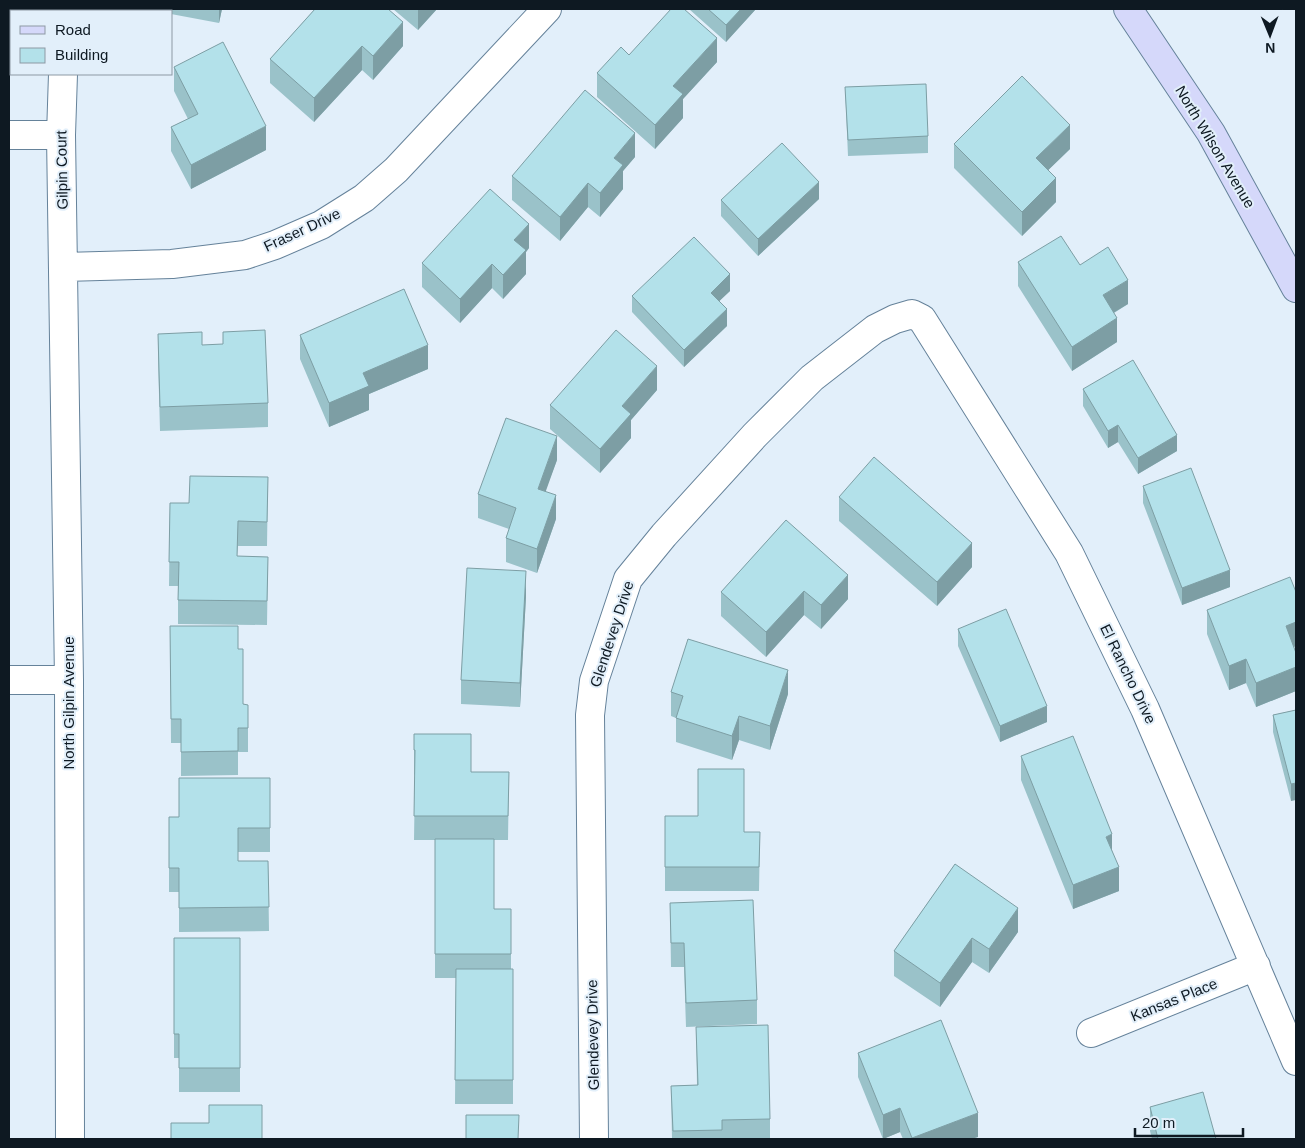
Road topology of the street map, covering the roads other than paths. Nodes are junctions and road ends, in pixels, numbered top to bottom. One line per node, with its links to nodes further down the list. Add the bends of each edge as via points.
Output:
1 (547, 9): 6 (street, Fraser Drive, via 396,170 364,198 321,225 246,255 172,264)
2 (1128, 9): 7 (main road, North Wilson Avenue, via 1211,132)
3 (63, 75): 5 (street, Gilpin Court)
4 (9, 135): 5 (street)
5 (61, 135): 6 (street, Gilpin Court)
6 (64, 267): 10 (street, North Gilpin Avenue)
7 (1296, 288)
8 (912, 314): 11 (street, El Rancho Drive, via 922,319 1069,552 1145,709); 15 (street, Glendevey Drive, via 875,329 812,378 755,435 628,579 594,681 590,715)
9 (9, 680): 10 (street)
10 (69, 680): 14 (street, North Gilpin Avenue)
11 (1256, 966): 12 (street, Kansas Place); 13 (street, El Rancho Drive)
12 (1091, 1033)
13 (1296, 1061)
14 (70, 1139)
15 (594, 1139)

